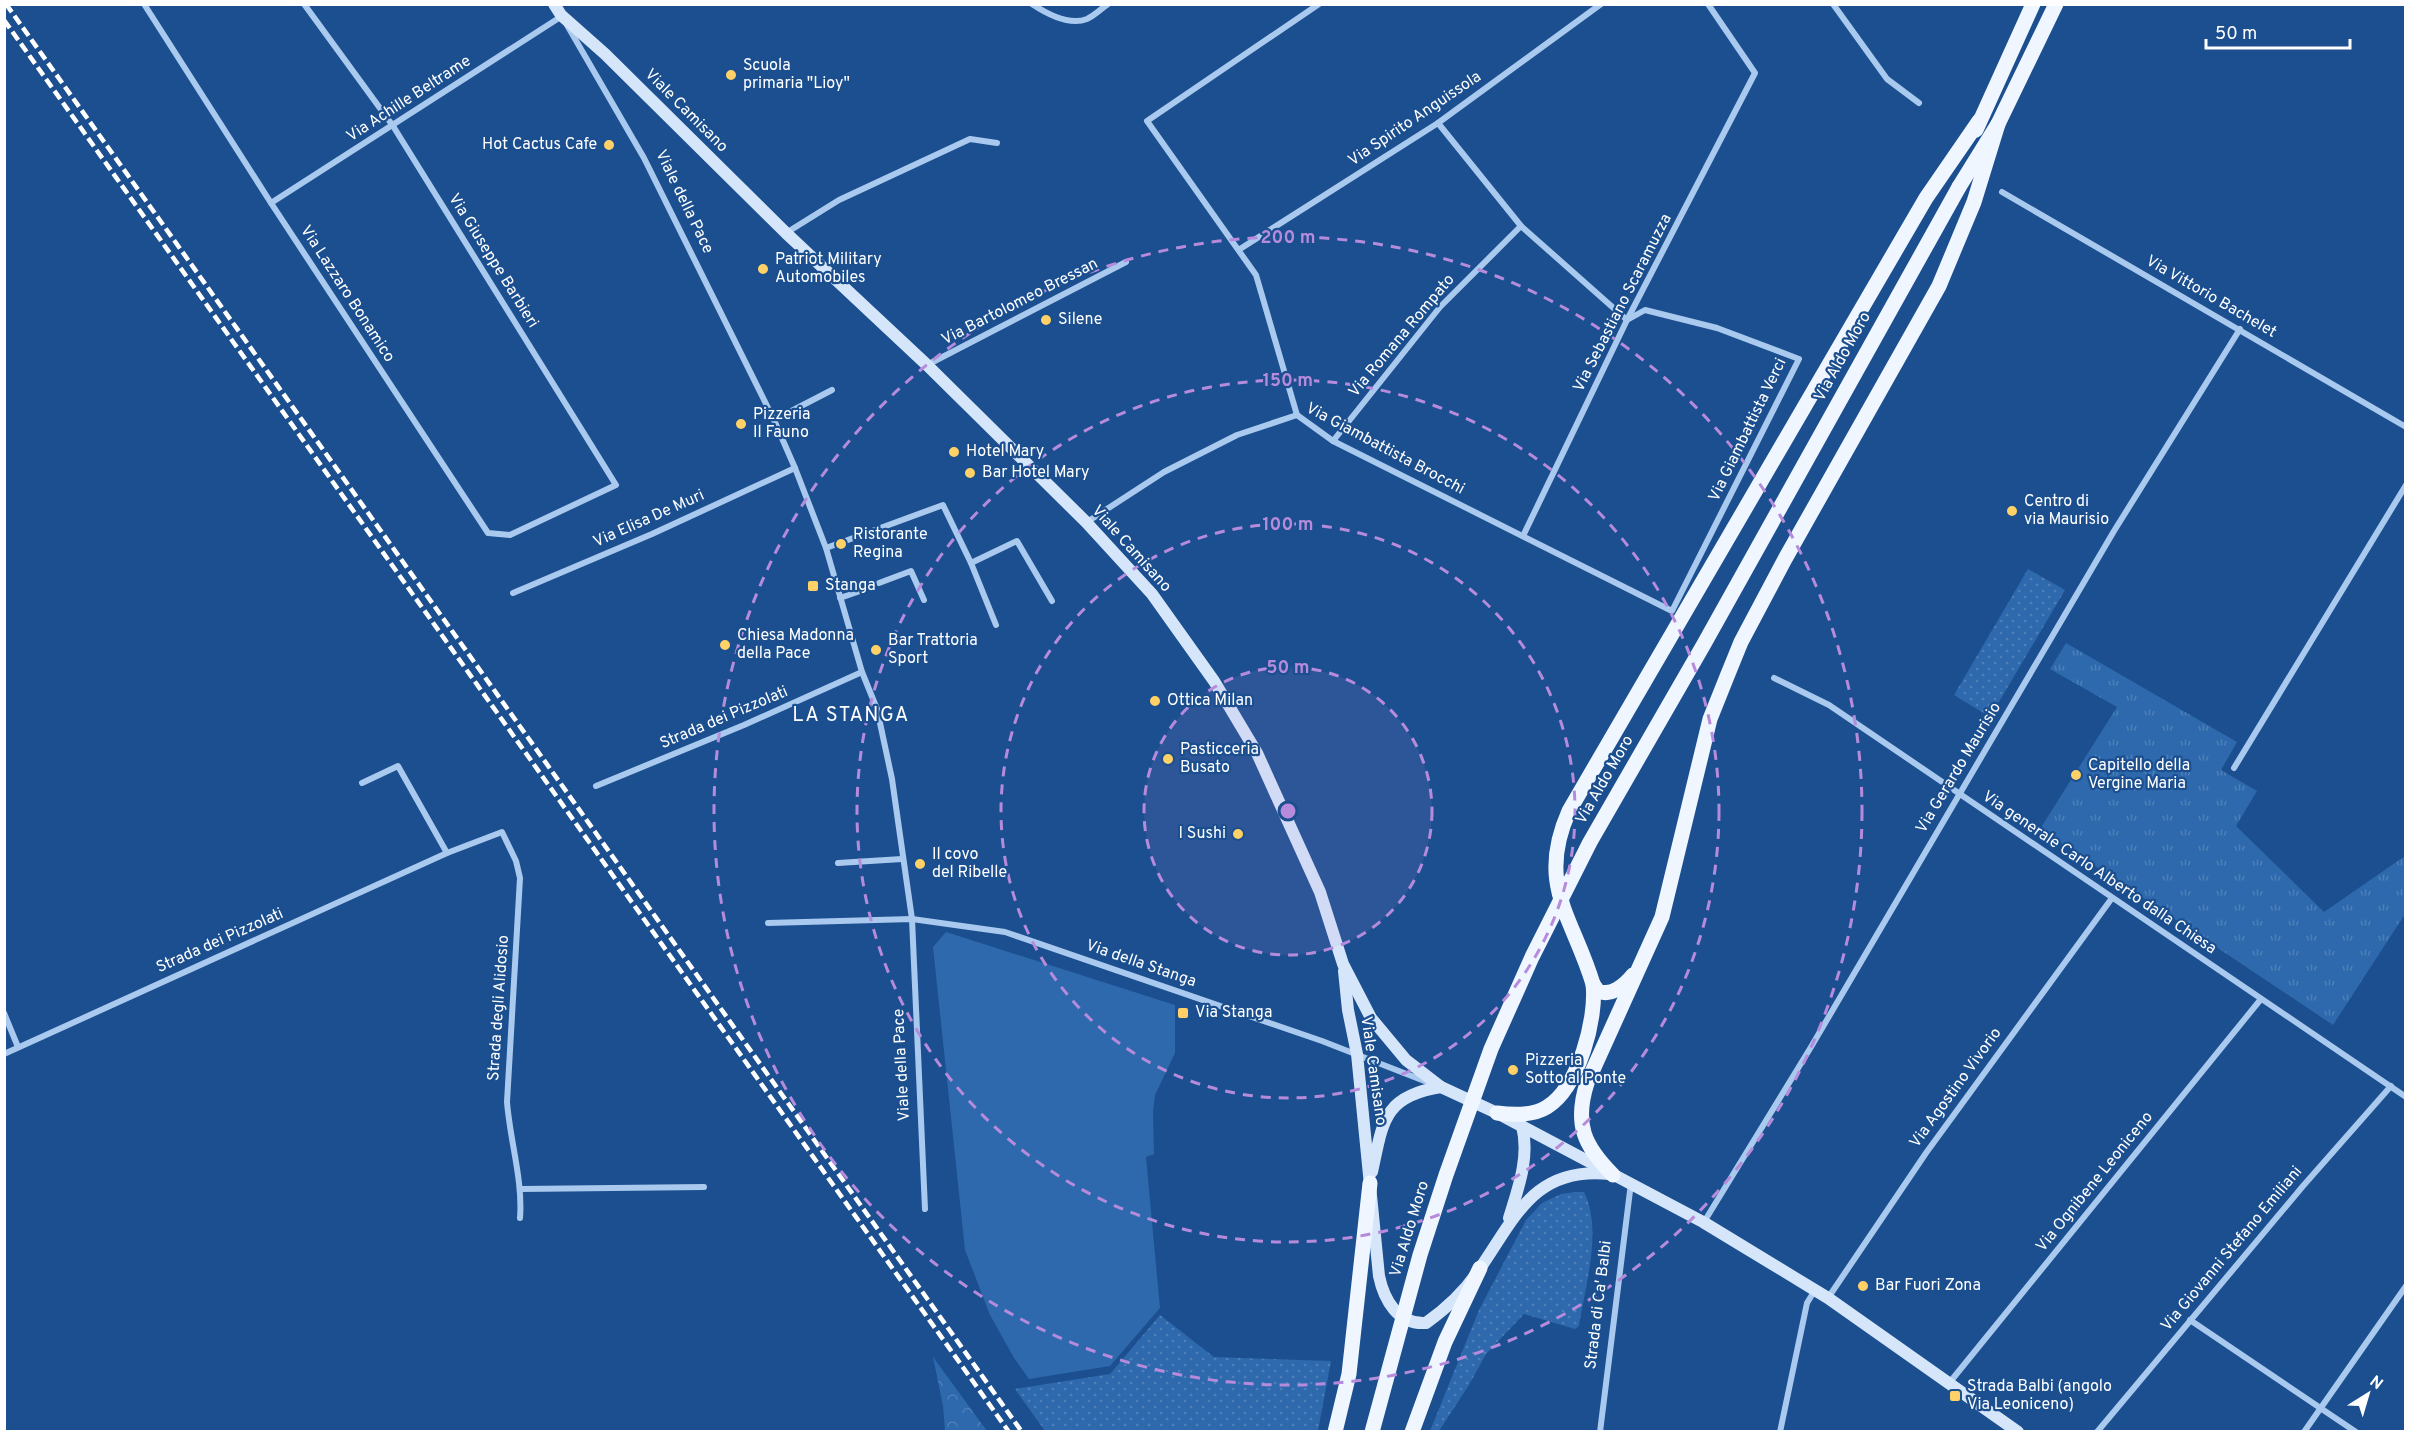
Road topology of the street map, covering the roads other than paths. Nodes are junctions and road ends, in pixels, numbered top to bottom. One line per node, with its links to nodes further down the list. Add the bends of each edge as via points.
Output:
1 (144, 4): 21 (street, Via Lazzaro Bonamico)
2 (304, 4): 17 (street, Via Giuseppe Barbieri)
3 (554, 4): 12 (main road, Viale della Pace)
4 (1032, 4): 5 (street, via 1055,18 1072,20 1086,19)
5 (1108, 4)
6 (1318, 4): 24 (street, via 1147,121)
7 (1601, 4): 15 (street, Via Spirito Anguissola)
8 (1708, 4): 26 (street, Via Sebastiano Scaramuzza, via 1755,73)
9 (1833, 4): 13 (street, via 1887,79)
10 (2033, 4): 14 (main road, Via Aldo Moro)
11 (2056, 4): 16 (main road, Via Aldo Moro)
12 (561, 15): 17 (street, Via Achille Beltrame); 23 (main road, Viale Camisano); 31 (street, Viale della Pace, via 644,158)
13 (1919, 103)
14 (1979, 121): 19 (main road, Via Aldo Moro); 64 (main road, via 1926,198 1569,811 1556,857 1559,892)
15 (1438, 123): 22 (street); 24 (street, Via Spirito Anguissola)
16 (1998, 124): 19 (main road, Via Aldo Moro); 63 (main road, via 1974,202 1939,285 1785,560 1728,674 1710,719 1662,917)
17 (393, 126): 21 (street, Via Achille Beltrame); 36 (street, Via Giuseppe Barbieri, via 616,485)
18 (997, 143): 23 (street, via 970,139 839,200)
19 (1959, 187): 92 (main road, Via Aldo Moro, bridge, via 1590,842 1532,957 1491,1049 1446,1175)
20 (2002, 192): 27 (street, Via Vittorio Bachelet)
21 (271, 203): 36 (street, Via Lazzaro Bonamico, via 488,533 510,535)
22 (1521, 226): 26 (street); 33 (street, Via Romana Rompato, via 1440,307)
23 (786, 233): 28 (main road, Viale Camisano)
24 (1240, 249): 30 (street, via 1256,275)
25 (1126, 262): 28 (street, Via Bartolomeo Bressan)
26 (1627, 320): 38 (street, Via Sebastiano Scaramuzza); 47 (street, Via Giambattista Verci, via 1645,310 1717,328 1799,359)
27 (2240, 329): 32 (street, Via Vittorio Bachelet); 54 (street, Via Gerardo Maurisio, via 2114,531)
28 (927, 365): 37 (main road, Viale Camisano)
29 (832, 390): 31 (street)
30 (1297, 415): 33 (street, Via Giambattista Brocchi); 37 (street, Via Giambattista Brocchi, via 1237,435 1174,466)
31 (774, 420): 34 (street, Viale della Pace)
32 (2406, 427)
33 (1333, 441): 38 (street, Via Giambattista Brocchi)
34 (795, 468): 39 (street, Viale della Pace); 43 (street, Via Elisa De Muri)
35 (2406, 485): 51 (street)
36 (560, 513)
37 (1086, 522): 62 (main road, Viale Camisano, via 1152,594 1214,681 1257,753 1320,892)
38 (1523, 536): 47 (street, Via Giambattista Brocchi)
39 (826, 548): 40 (street, via 943,505); 44 (street, Viale della Pace)
40 (971, 563): 46 (street, via 1017,541); 48 (street)
41 (879, 583): 45 (street, via 911,571)
42 (860, 591): 44 (street)
43 (513, 593)
44 (840, 598): 49 (street, Viale della Pace)
45 (924, 600)
46 (1052, 601)
47 (1672, 611)
48 (996, 625)
49 (862, 672): 53 (street, Strada dei Pizzolati); 57 (street, Viale della Pace, via 882,732)
50 (1774, 678): 54 (street, Via generale Carlo Alberto dalla Chiesa, via 1830,705)
51 (2234, 768)
52 (362, 783): 56 (street, via 398,766)
53 (596, 786)
54 (1959, 794): 59 (street, Via generale Carlo Alberto dalla Chiesa); 82 (street, Via Gerardo Maurisio)
55 (502, 832): 56 (street, Strada dei Pizzolati); 79 (street, Strada degli Alidosio, via 520,878 507,1102)
56 (447, 853): 67 (street, Strada dei Pizzolati)
57 (902, 859): 58 (street); 60 (street, Viale della Pace)
58 (838, 863)
59 (2112, 898): 65 (street, Via generale Carlo Alberto dalla Chiesa); 87 (street, Via Agostino Vivorio, via 1926,1153)
60 (912, 919): 61 (street); 69 (street, Via della Stanga, via 1005,932); 80 (street, Viale della Pace)
61 (768, 923)
62 (1343, 964): 69 (main road, Viale Camisano); 71 (main road, Viale Camisano, via 1371,1018 1387,1039 1406,1060)
63 (1636, 971): 64 (main road, via 1625,984 1609,993 1598,991); 75 (main road, via 1581,1101 1584,1136)
64 (1593, 984): 73 (main road, via 1589,1029 1568,1085 1547,1107 1518,1115)
65 (2261, 999): 70 (street, Via generale Carlo Alberto dalla Chiesa); 89 (street, Via Ognibene Leoniceno)
66 (4, 1013): 67 (street)
67 (18, 1047): 68 (street, Strada dei Pizzolati)
68 (4, 1054)
69 (1357, 1054): 71 (street, Via della Stanga); 76 (main road, Viale Camisano)
70 (2391, 1086): 72 (street, Via generale Carlo Alberto dalla Chiesa); 88 (street, Via Giovanni Stefano Emiliani)
71 (1441, 1087): 73 (main road, Viale Camisano); 76 (main road, Viale Camisano, via 1414,1093 1396,1105 1384,1121)
72 (2406, 1097)
73 (1497, 1113): 74 (main road, Viale Camisano)
74 (1522, 1126): 75 (main road, Viale Camisano); 83 (main road, Viale Camisano, via 1525,1152)
75 (1613, 1175): 77 (main road); 83 (main road, Viale Camisano, via 1600,1173 1557,1180 1524,1203)
76 (1370, 1183): 84 (main road, Viale Camisano, via 1382,1291 1392,1308 1408,1321 1426,1323); 91 (main road, via 1349,1374)
77 (1631, 1184): 82 (main road); 94 (street, Strada di Ca' Balbi)
78 (704, 1187): 79 (street)
79 (521, 1189): 81 (street, Strada degli Alidosio)
80 (925, 1209)
81 (520, 1218)
82 (1703, 1222): 86 (main road)
83 (1507, 1225): 84 (main road, Viale Camisano)
84 (1480, 1269): 93 (main road, via 1445,1342)
85 (2406, 1286): 90 (street)
86 (1815, 1290): 87 (main road); 95 (street, via 1807,1303)
87 (1828, 1298): 89 (main road)
88 (2190, 1320): 90 (street); 97 (street, Via Giovanni Stefano Emiliani)
89 (1950, 1382): 96 (main road)
90 (2322, 1408): 98 (street); 99 (street)
91 (1335, 1431)
92 (1372, 1431)
93 (1412, 1431)
94 (1600, 1431)
95 (1780, 1431)
96 (2018, 1431)
97 (2097, 1431)
98 (2304, 1431)
99 (2356, 1431)

